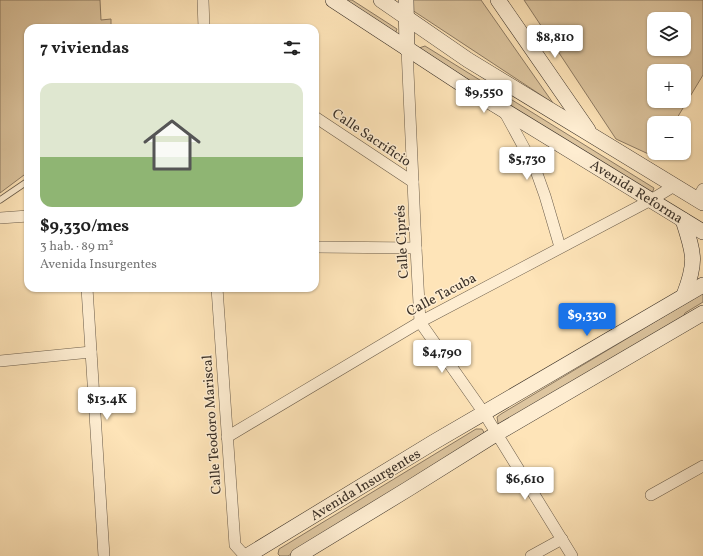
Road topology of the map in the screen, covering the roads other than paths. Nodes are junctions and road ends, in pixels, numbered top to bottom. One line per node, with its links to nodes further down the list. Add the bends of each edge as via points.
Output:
1 (203, 0): 7 (street)
2 (333, 0): 8 (main road, Avenida Reforma)
3 (381, 0): 6 (main road, Avenida Reforma)
4 (406, 0): 6 (main road)
5 (498, 0): 11 (main road)
6 (406, 16): 8 (main road); 11 (main road, Avenida Reforma, via 468,60)
7 (204, 24)
8 (407, 49): 9 (main road, Avenida Reforma); 12 (street, Calle Ciprés)
9 (503, 110): 17 (main road, Avenida Reforma); 24 (street, via 535,168)
10 (319, 120): 12 (street, Calle Sacrificio)
11 (590, 134): 14 (main road, Avenida Reforma)
12 (413, 182): 23 (street, Calle Ciprés)
13 (24, 184): 16 (lane)
14 (674, 186): 15 (main road, Avenida Reforma); 17 (street, Calle Tacuba)
15 (701, 197)
16 (0, 200)
17 (651, 200): 20 (main road, Avenida Reforma); 24 (street, Calle Tacuba)
18 (24, 216): 19 (street)
19 (0, 218)
20 (683, 220): 21 (main road, Avenida Reforma); 28 (main road, via 694,259)
21 (703, 232)
22 (319, 246): 23 (street)
23 (416, 248): 30 (street, Calle Ciprés)
24 (560, 248): 30 (street, Calle Tacuba)
25 (703, 285): 28 (main road, Avenida Insurgentes)
26 (87, 292): 31 (street)
27 (217, 292): 35 (street, Calle Teodoro Mariscal)
28 (684, 295): 33 (main road, Avenida Insurgentes)
29 (703, 313): 34 (main road, Avenida Insurgentes)
30 (420, 322): 33 (street); 35 (street, Calle Tacuba)
31 (91, 352): 32 (street); 39 (street)
32 (0, 361)
33 (484, 413): 34 (street); 40 (main road, Avenida Insurgentes)
34 (496, 434): 38 (street); 41 (main road, Avenida Insurgentes)
35 (227, 437): 40 (street, Calle Teodoro Mariscal, via 234,545)
36 (703, 466): 37 (street)
37 (652, 495)
38 (562, 538): 42 (street); 43 (street)
39 (104, 556)
40 (246, 556)
41 (298, 556)
42 (531, 556)
43 (572, 556)

